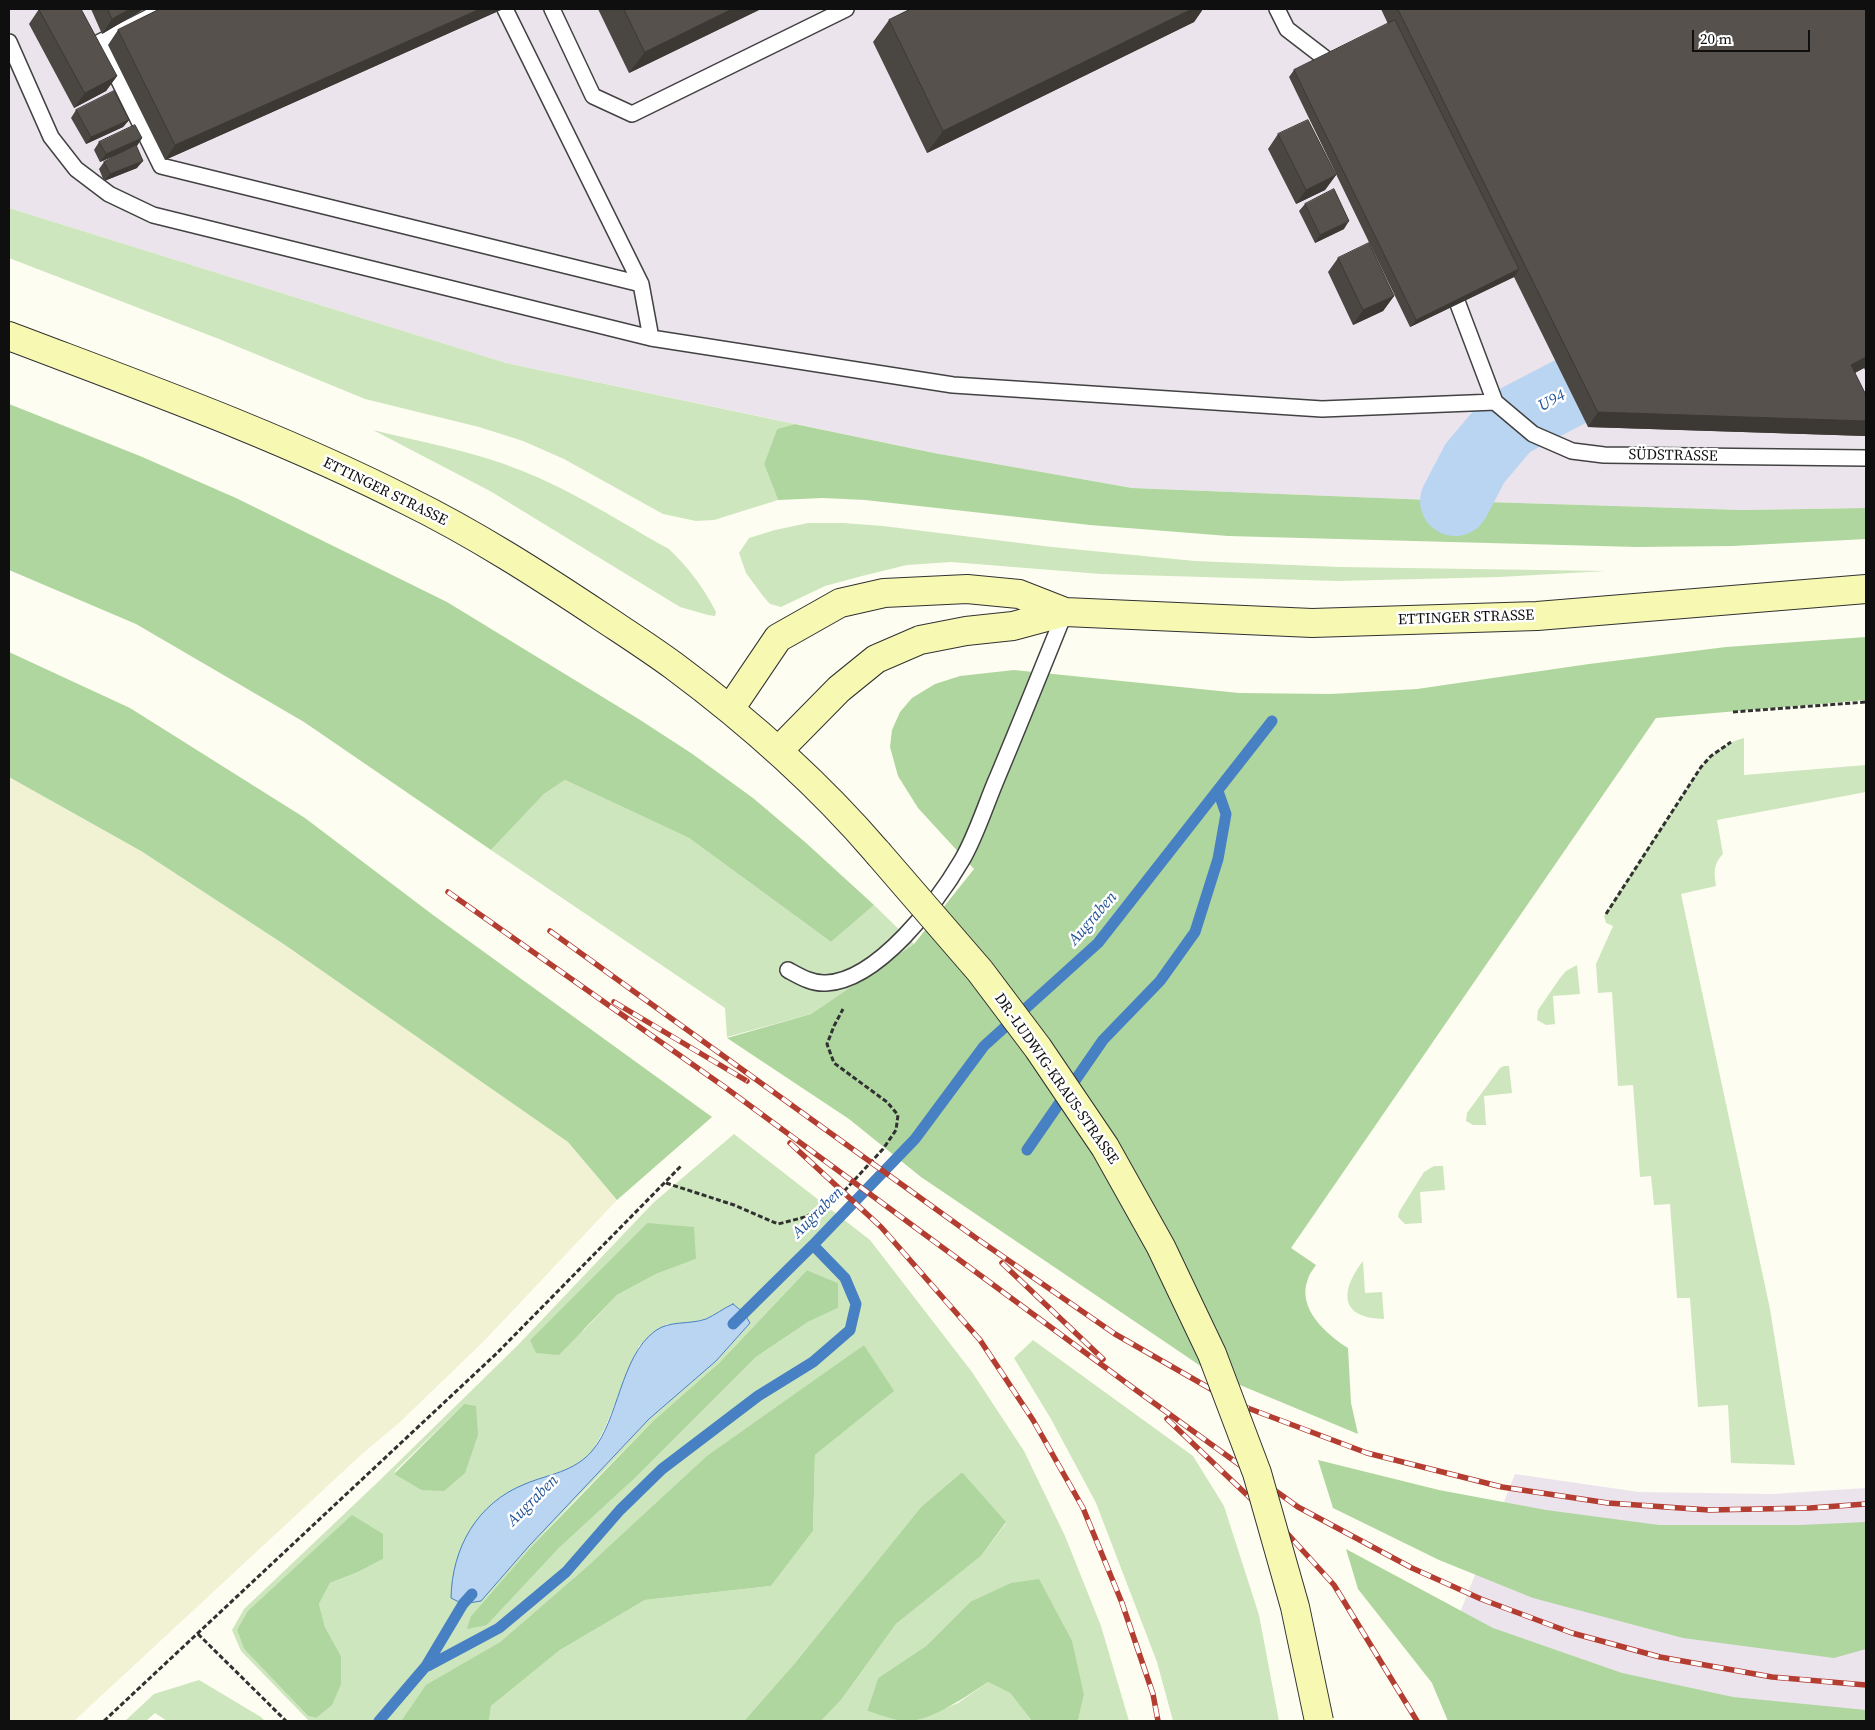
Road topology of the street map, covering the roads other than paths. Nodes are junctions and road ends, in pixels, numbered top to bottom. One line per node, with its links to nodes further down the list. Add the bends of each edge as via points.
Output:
1 (165, 9): 8 (lane, via 100,42 161,166)
2 (505, 9): 8 (lane)
3 (552, 9): 4 (lane, via 593,96 632,114)
4 (846, 9)
5 (1276, 9): 7 (lane, via 1287,29)
6 (9, 42): 11 (lane, via 51,137 76,169 109,194 153,215)
7 (1326, 59)
8 (642, 284): 11 (lane)
9 (1458, 304): 12 (lane)
10 (9, 336): 16 (main road, ETTINGER STRASSE, via 281,441 409,501 532,570 673,665)
11 (651, 338): 12 (lane, via 953,385 1322,409)
12 (1495, 402): 13 (lane, SÜDSTRASSE, via 1533,434 1572,451 1604,455)
13 (1866, 458)
14 (1866, 589): 15 (main road, ETTINGER STRASSE, via 1537,616 1322,623)
15 (1065, 612): 16 (main road, ETTINGER STRASSE, via 1019,594 967,588 884,593 840,603 778,638); 17 (main road, ETTINGER STRASSE, via 1013,626 920,640 876,659 839,689); 18 (lane, via 964,858 932,905 900,941 866,969 844,981 825,984 806,980)
16 (730, 709): 17 (main road, ETTINGER STRASSE)
17 (778, 751): 19 (main road, DR.-LUDWIG-KRAUS-STRASSE, bridge, via 846,816 980,971 1038,1048 1105,1147 1161,1247 1212,1354 1257,1473 1295,1608)
18 (788, 970)
19 (1319, 1721)

